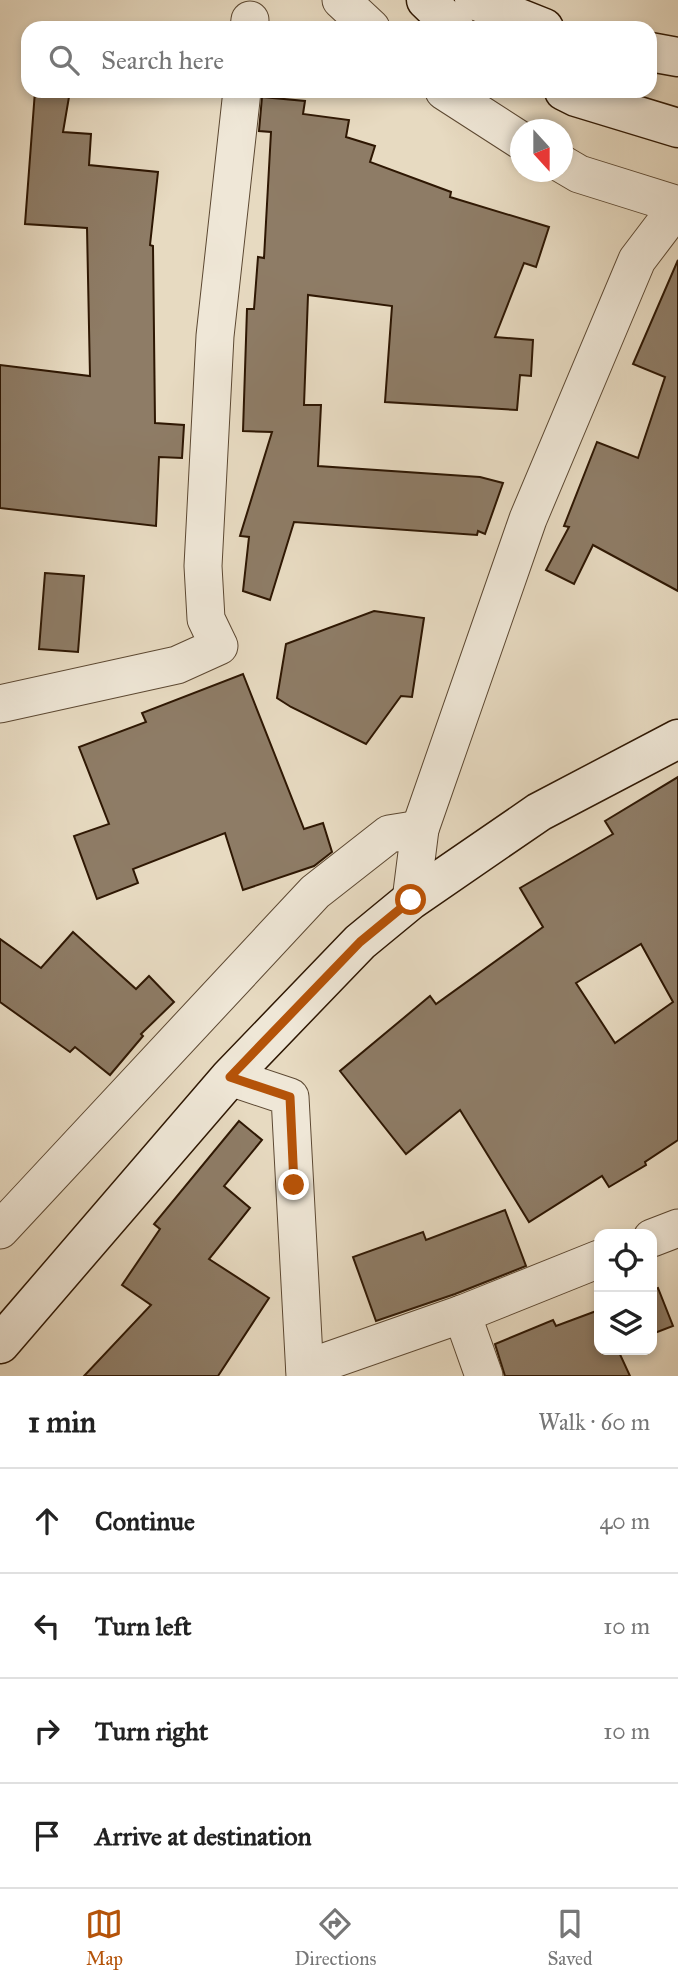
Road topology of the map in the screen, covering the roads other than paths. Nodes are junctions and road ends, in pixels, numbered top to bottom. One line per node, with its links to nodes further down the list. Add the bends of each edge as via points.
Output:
1 (341, 0): 4 (street)
2 (426, 0): 5 (main road)
3 (474, 0): 6 (main road)
4 (364, 21)
5 (448, 21)
6 (526, 21)
7 (657, 53): 8 (main road)
8 (678, 57)
9 (241, 98): 16 (street, via 215,336 203,566 206,619 219,646 177,665)
10 (455, 98): 13 (street)
11 (579, 98): 12 (main road)
12 (678, 128)
13 (510, 134)
14 (573, 170): 15 (street)
15 (678, 205): 18 (street, via 636,260 528,519)
16 (0, 704)
17 (678, 738): 19 (main road, via 538,811)
18 (420, 829): 19 (street); 22 (street, via 389,834 315,892)
19 (411, 900): 20 (main road, via 360,942)
20 (230, 1077): 26 (main road); 27 (street, via 290,1097)
21 (678, 1228): 23 (street)
22 (0, 1230)
23 (657, 1236)
24 (594, 1261): 25 (street)
25 (462, 1314): 27 (street); 28 (street)
26 (0, 1343)
27 (305, 1372)
28 (484, 1376)

